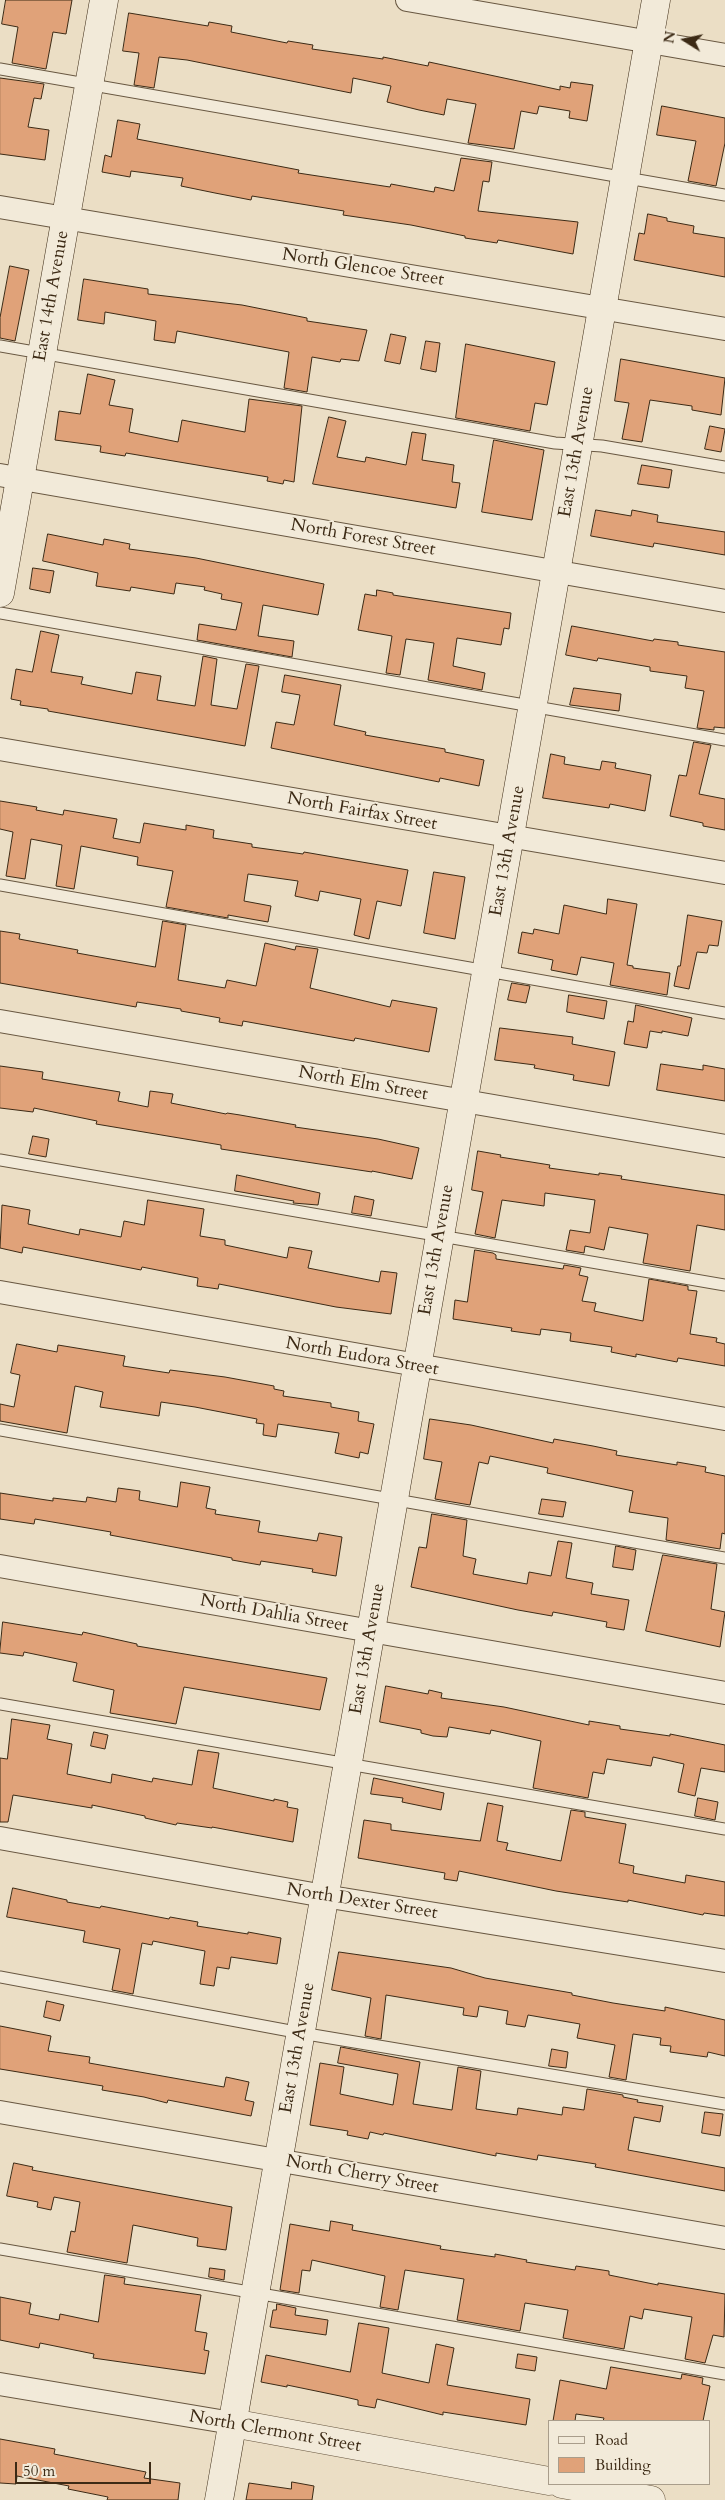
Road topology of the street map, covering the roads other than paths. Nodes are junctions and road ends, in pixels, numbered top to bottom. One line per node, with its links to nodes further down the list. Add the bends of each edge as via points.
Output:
1 (104, 0): 7 (main road, East 14th Avenue)
2 (407, 0): 4 (street)
3 (656, 0): 4 (main road, East 13th Avenue)
4 (648, 42): 5 (street); 8 (main road, East 13th Avenue)
5 (725, 55)
6 (0, 69): 7 (lane)
7 (90, 84): 8 (lane); 11 (main road, East 14th Avenue)
8 (625, 178): 9 (lane); 12 (main road, East 13th Avenue)
9 (725, 195)
10 (0, 207): 11 (street, North Glencoe Street)
11 (66, 219): 12 (street, North Glencoe Street); 15 (main road, East 14th Avenue)
12 (602, 308): 13 (street, North Glencoe Street); 16 (main road, East 13th Avenue)
13 (725, 329)
14 (0, 346): 15 (lane)
15 (42, 354): 16 (lane, via 555,443); 18 (main road, East 14th Avenue)
16 (578, 444): 17 (lane); 19 (main road, East 13th Avenue)
17 (725, 467)
18 (10, 477): 19 (street, North Forest Street); 20 (main road, East 14th Avenue)
19 (556, 571): 21 (street, North Forest Street); 23 (main road, East 13th Avenue)
20 (0, 593)
21 (725, 601)
22 (0, 613): 23 (lane)
23 (533, 706): 24 (lane); 26 (main road, East 13th Avenue)
24 (725, 740)
25 (0, 749): 26 (street, North Fairfax Street)
26 (510, 837): 27 (street, North Fairfax Street); 29 (main road, East 13th Avenue)
27 (725, 873)
28 (0, 885): 29 (lane)
29 (487, 972): 30 (lane); 32 (main road, East 13th Avenue)
30 (725, 1013)
31 (0, 1021): 32 (street, North Elm Street)
32 (464, 1101): 33 (street, North Elm Street); 35 (main road, East 13th Avenue)
33 (725, 1146)
34 (0, 1160): 35 (lane)
35 (440, 1235): 36 (lane); 38 (main road, East 13th Avenue)
36 (725, 1285)
37 (0, 1292): 38 (street, North Eudora Street)
38 (416, 1366): 39 (street, North Eudora Street); 41 (main road, East 13th Avenue)
39 (725, 1420)
40 (0, 1430): 41 (lane)
41 (394, 1500): 42 (lane); 44 (main road, East 13th Avenue)
42 (725, 1558)
43 (0, 1566): 44 (street, North Dahlia Street)
44 (372, 1631): 45 (street, North Dahlia Street); 47 (main road, East 13th Avenue)
45 (725, 1693)
46 (0, 1704): 47 (lane)
47 (348, 1764): 48 (lane); 50 (main road, East 13th Avenue)
48 (725, 1829)
49 (0, 1838): 50 (street, North Dexter Street)
50 (324, 1896): 51 (street, North Dexter Street); 53 (main road, East 13th Avenue)
51 (725, 1961)
52 (0, 1977): 53 (lane)
53 (301, 2032): 54 (lane); 56 (main road, East 13th Avenue)
54 (725, 2104)
55 (0, 2112): 56 (street, North Cherry Street)
56 (279, 2160): 57 (street, North Cherry Street); 59 (main road, East 13th Avenue)
57 (725, 2238)
58 (0, 2249): 59 (lane)
59 (256, 2294): 60 (lane); 62 (main road, East 13th Avenue)
60 (725, 2374)
61 (0, 2384): 62 (street, North Clermont Street)
62 (232, 2424): 63 (main road, North Clermont Street); 65 (main road, East 13th Avenue)
63 (548, 2481)
64 (568, 2485): 66 (main road)
65 (218, 2500)
66 (651, 2500)

